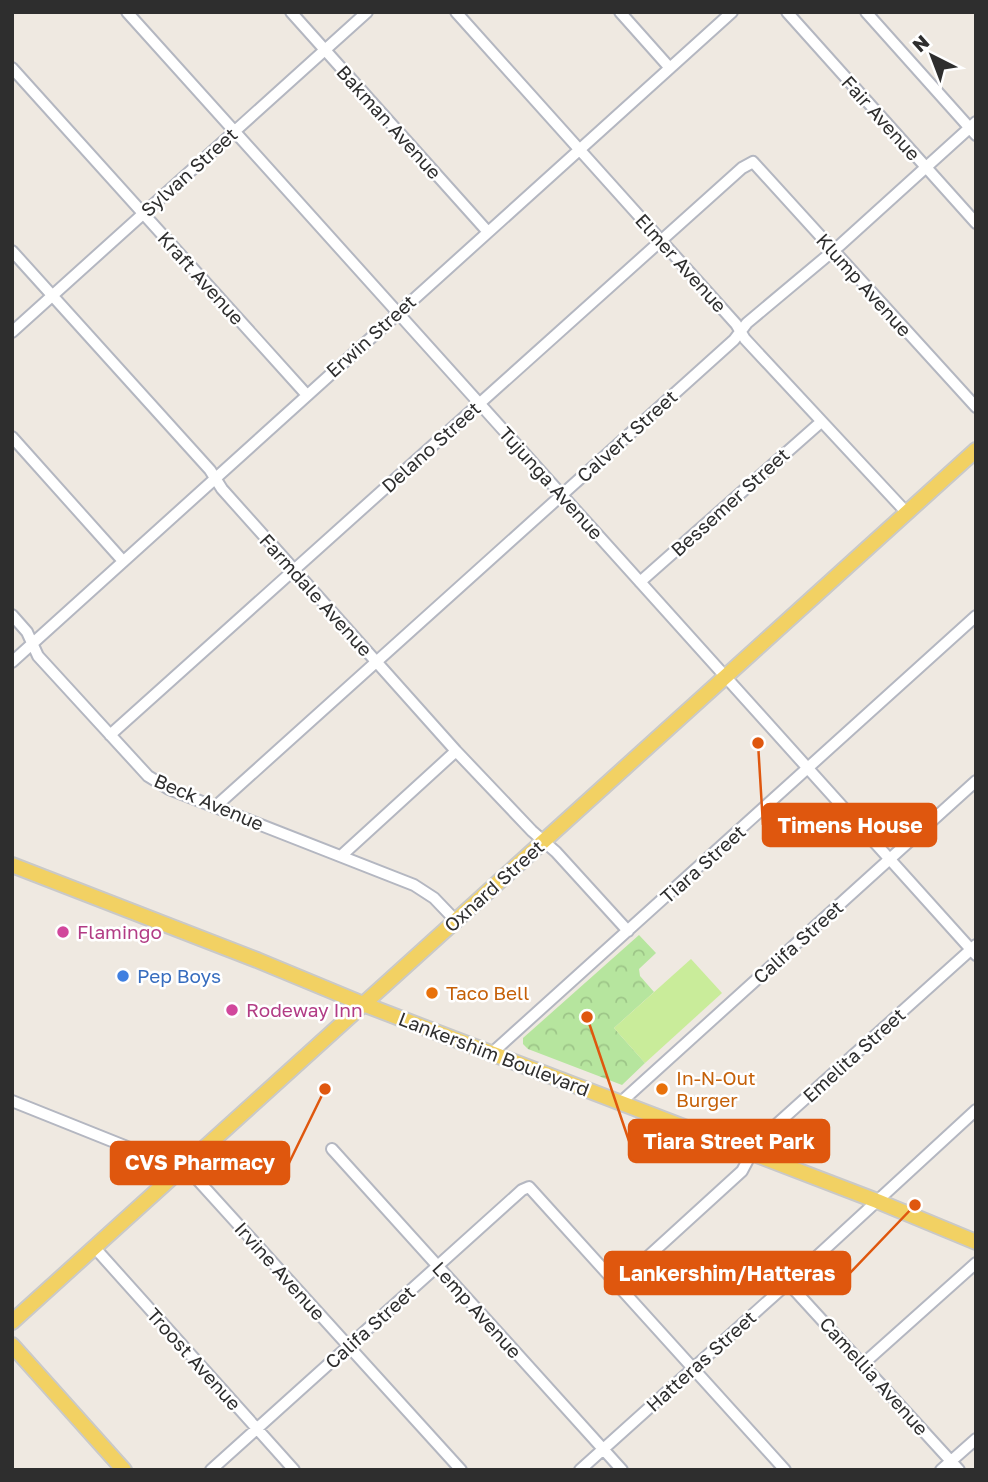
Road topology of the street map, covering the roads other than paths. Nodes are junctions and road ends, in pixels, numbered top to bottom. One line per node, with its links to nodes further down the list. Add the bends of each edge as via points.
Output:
1 (127, 12): 13 (street, Tujunga Avenue)
2 (291, 12): 9 (street, Bakman Avenue)
3 (367, 12): 9 (street, Sylvan Street)
4 (456, 12): 14 (street, Elmer Avenue)
5 (620, 12): 11 (street)
6 (732, 12): 11 (street, Erwin Street)
7 (787, 12): 16 (street, Fair Avenue)
8 (866, 12): 12 (street)
9 (325, 50): 13 (street, Sylvan Street); 19 (street, Bakman Avenue)
10 (12, 68): 17 (street, Kraft Avenue)
11 (669, 68): 14 (street, Erwin Street)
12 (974, 128): 16 (street, Calvert Street)
13 (234, 132): 17 (street, Sylvan Street); 24 (street, Tujunga Avenue)
14 (580, 149): 19 (street, Erwin Street); 20 (street, Elmer Avenue)
15 (754, 162): 20 (street, Delano Street); 22 (street, Klump Avenue)
16 (926, 168): 18 (street, Fair Avenue); 22 (street, Calvert Street)
17 (143, 214): 23 (street, Sylvan Street); 27 (street, Kraft Avenue)
18 (976, 223)
19 (488, 232): 24 (street, Erwin Street)
20 (661, 240): 25 (street, Elmer Avenue); 28 (street, Delano Street)
21 (12, 251): 23 (street, Farmdale Avenue)
22 (832, 251): 25 (street, Calvert Street); 29 (street, Klump Avenue)
23 (52, 296): 26 (street, Sylvan Street); 33 (street, Farmdale Avenue)
24 (398, 313): 27 (street, Erwin Street); 28 (street, Tujunga Avenue)
25 (741, 331): 30 (street, Elmer Avenue); 34 (street, Calvert Street)
26 (12, 332)
27 (306, 394): 33 (street, Erwin Street)
28 (479, 403): 34 (street, Tujunga Avenue); 37 (street, Delano Street)
29 (976, 407)
30 (821, 422): 35 (street, Elmer Avenue); 38 (street, Bessemer Street)
31 (12, 437): 36 (street)
32 (976, 450): 35 (main road, Oxnard Street)
33 (215, 478): 36 (street, Erwin Street); 37 (street, Farmdale Avenue)
34 (561, 494): 38 (street, Tujunga Avenue); 42 (street, Calvert Street)
35 (906, 512): 44 (main road, Oxnard Street)
36 (123, 561): 41 (street, Erwin Street)
37 (295, 570): 42 (street, Farmdale Avenue); 45 (street, Delano Street)
38 (640, 582): 44 (street, Tujunga Avenue)
39 (12, 615): 41 (street, Beck Avenue)
40 (976, 616): 47 (street, Tiara Street)
41 (32, 643): 43 (street, Erwin Street); 45 (street, Beck Avenue, via 38,656)
42 (376, 661): 46 (street, Farmdale Avenue); 49 (street, Calvert Street)
43 (12, 662)
44 (724, 676): 47 (street, Tujunga Avenue); 50 (main road, Oxnard Street)
45 (110, 735): 49 (street, Beck Avenue, via 148,776)
46 (456, 751): 50 (street, Farmdale Avenue); 51 (street)
47 (807, 768): 52 (street, Tujunga Avenue); 55 (street, Tiara Street)
48 (976, 781): 52 (street, Califa Street)
49 (215, 807): 51 (street, Beck Avenue)
50 (543, 842): 54 (main road, Oxnard Street); 55 (street, Farmdale Avenue)
51 (341, 856): 54 (street, Beck Avenue, via 414,885 435,898)
52 (890, 859): 56 (street, Tujunga Avenue); 60 (street, Califa Street)
53 (12, 865): 57 (main road, Lankershim Boulevard)
54 (456, 921): 57 (main road, Oxnard Street)
55 (628, 931): 58 (street, Tiara Street)
56 (974, 950): 63 (street, Emelita Street, via 758,1142)
57 (363, 1004): 58 (main road, Lankershim Boulevard); 64 (main road, Oxnard Street)
58 (492, 1053): 60 (main road, Lankershim Boulevard)
59 (12, 1101): 64 (street)
60 (620, 1103): 63 (main road, Lankershim Boulevard)
61 (976, 1110): 65 (street, Hatteras Street)
62 (332, 1149): 69 (street, Lemp Avenue)
63 (751, 1154): 65 (main road, Lankershim Boulevard); 71 (street, Emelita Street, via 742,1171)
64 (183, 1169): 67 (main road, Oxnard Street); 74 (street, Irvine Avenue)
65 (877, 1201): 66 (main road, Lankershim Boulevard); 70 (street, Hatteras Street)
66 (976, 1242)
67 (95, 1248): 72 (main road, Oxnard Street); 77 (street, Troost Avenue)
68 (976, 1263): 75 (street)
69 (437, 1266): 71 (street, Califa Street, via 529,1187); 74 (street, Califa Street); 79 (street, Lemp Avenue)
70 (788, 1283): 75 (street, Camellia Avenue); 76 (street, Hatteras Street)
71 (618, 1284): 76 (street)
72 (12, 1322)
73 (12, 1345): 81 (main road)
74 (349, 1346): 77 (street, Califa Street); 84 (street, Irvine Avenue)
75 (863, 1364): 80 (street, Camellia Avenue)
76 (693, 1368): 79 (street, Hatteras Street); 87 (street)
77 (257, 1429): 82 (street, Califa Street); 83 (street, Troost Avenue)
78 (976, 1439): 80 (street)
79 (603, 1449): 85 (street, Hatteras Street); 86 (street, Lemp Avenue)
80 (951, 1461): 88 (street); 89 (street, Camellia Avenue)
81 (124, 1470)
82 (211, 1470)
83 (294, 1470)
84 (461, 1470)
85 (580, 1470)
86 (622, 1470)
87 (785, 1470)
88 (941, 1470)
89 (959, 1470)

